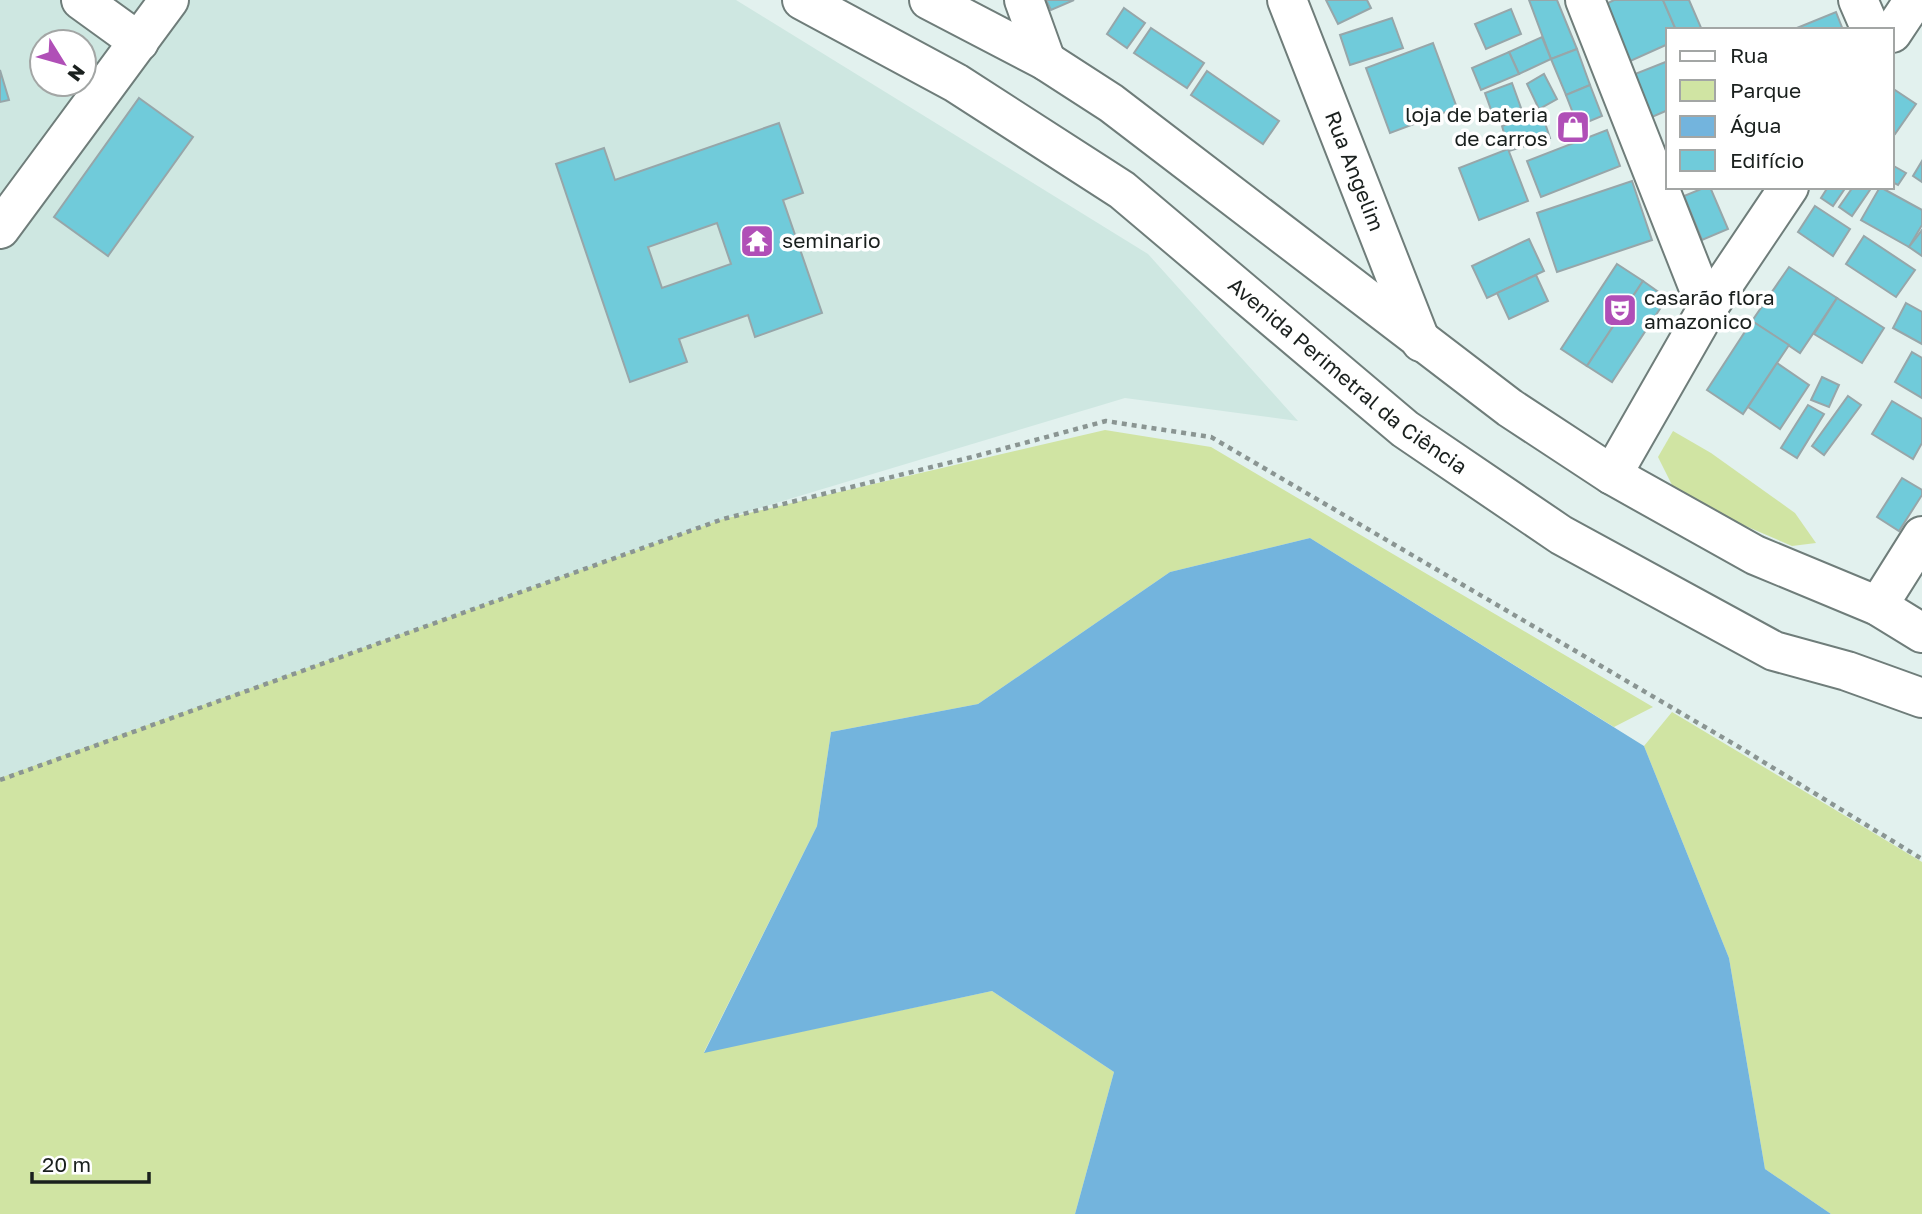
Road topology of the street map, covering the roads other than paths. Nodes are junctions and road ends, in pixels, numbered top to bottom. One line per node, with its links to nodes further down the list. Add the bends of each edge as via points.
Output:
1 (81, 0): 12 (main road)
2 (169, 0): 12 (main road)
3 (802, 0): 22 (main road, Avenida Perimetral da Ciência, via 956,83 1122,190 1405,429 1561,535 1774,651)
4 (929, 0): 13 (main road)
5 (1024, 0): 13 (main road)
6 (1287, 0): 17 (main road, Rua Angelim)
7 (1585, 0): 16 (main road)
8 (1858, 0): 10 (main road)
9 (1914, 0): 11 (main road)
10 (1870, 28)
11 (1894, 30)
12 (139, 41): 15 (main road)
13 (1046, 61): 17 (main road, via 1111,103)
14 (1788, 189): 16 (main road)
15 (0, 229)
16 (1707, 309): 18 (main road)
17 (1421, 342): 18 (main road)
18 (1612, 475): 20 (main road, via 1755,555)
19 (1922, 536): 20 (main road)
20 (1878, 606): 21 (main road)
21 (1922, 633)
22 (1922, 698)

